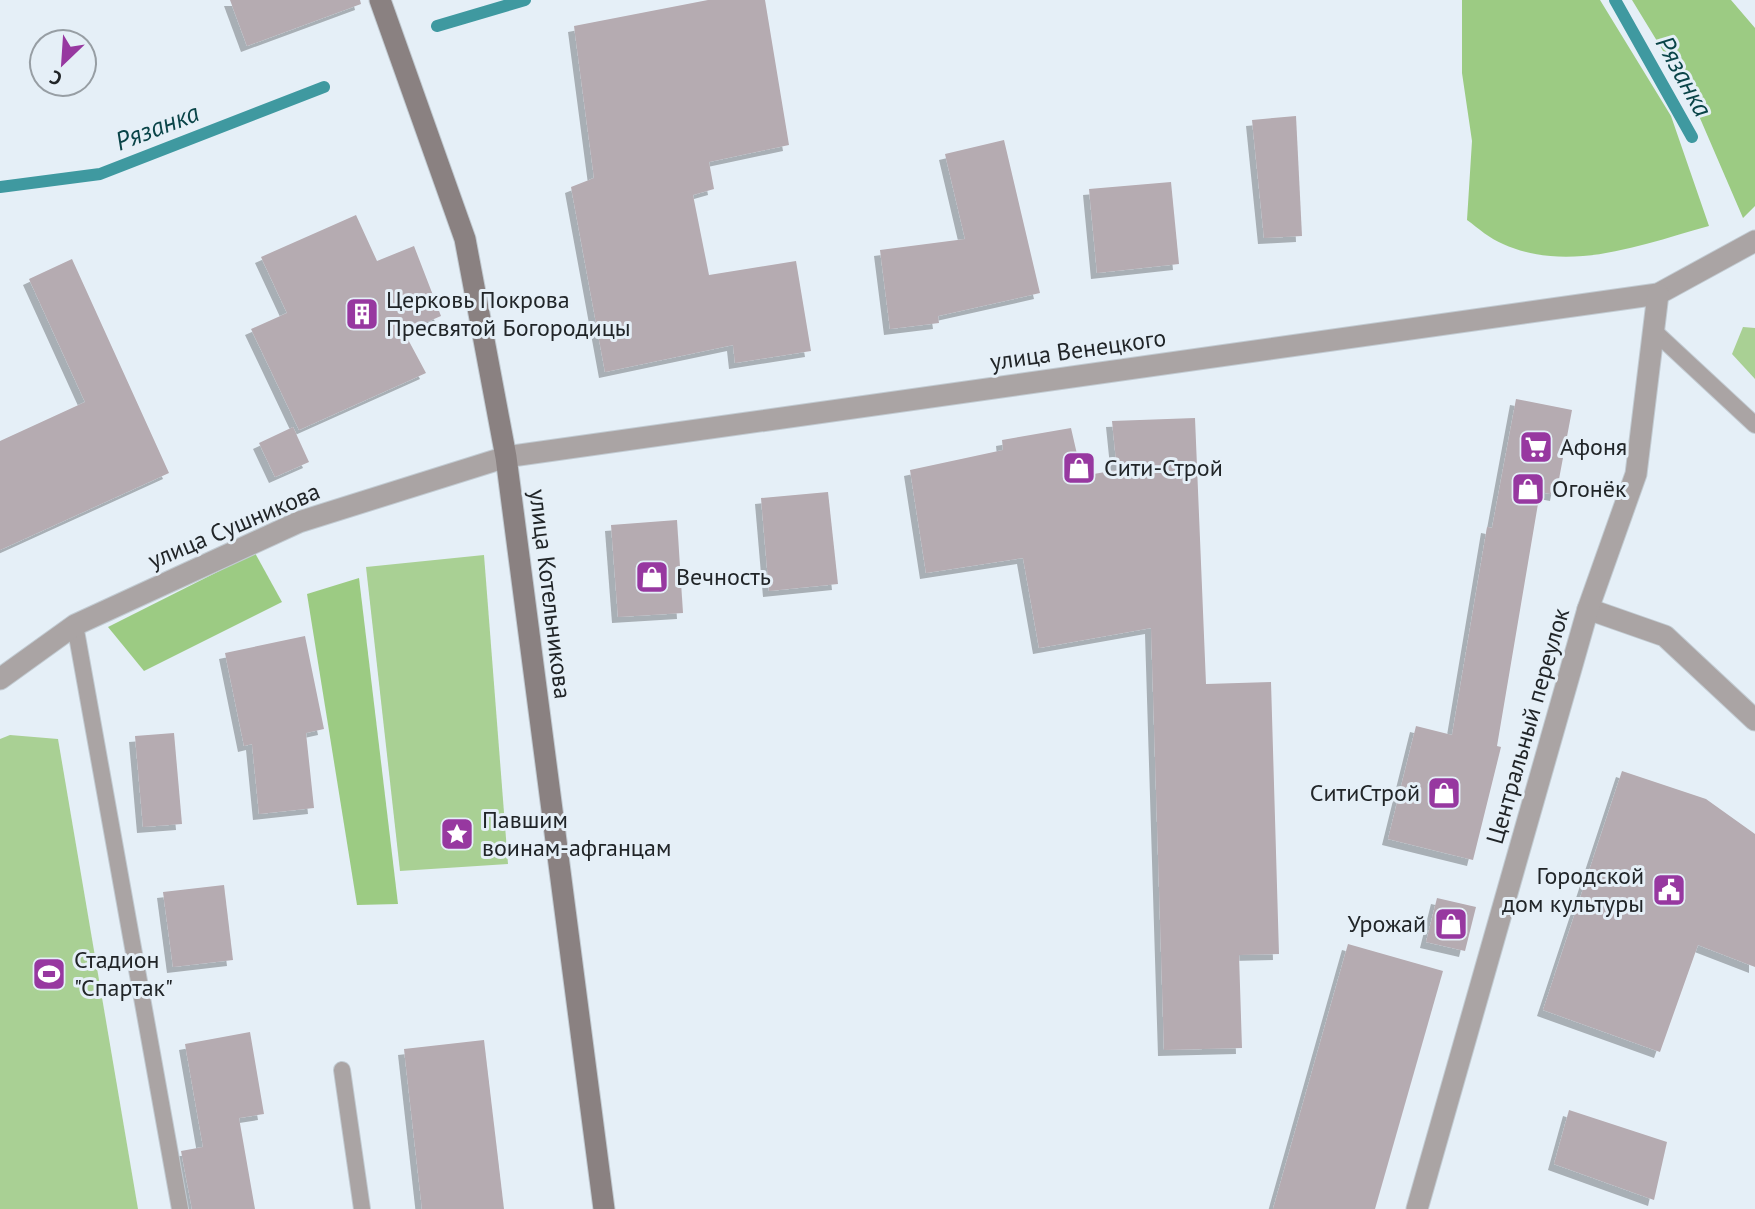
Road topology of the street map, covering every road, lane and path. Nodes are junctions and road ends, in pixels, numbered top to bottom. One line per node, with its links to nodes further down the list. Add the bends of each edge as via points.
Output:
1 (380, 0): 6 (street, улица Котельникова, via 465,239)
2 (1755, 242): 3 (street)
3 (1658, 294): 4 (street, Центральный переулок); 6 (street, улица Венецкого)
4 (1654, 331): 5 (lane); 7 (street, Центральный переулок, via 1636,474)
5 (1755, 425)
6 (506, 457): 8 (street, улица Сушникова, via 299,522); 14 (street, улица Котельникова)
7 (1588, 609): 10 (street, via 1665,636); 15 (street, Центральный переулок)
8 (75, 625): 9 (street, улица Сушникова); 12 (lane)
9 (0, 679)
10 (1755, 720)
11 (342, 1070): 13 (lane)
12 (180, 1209)
13 (362, 1209)
14 (604, 1209)
15 (1417, 1209)

